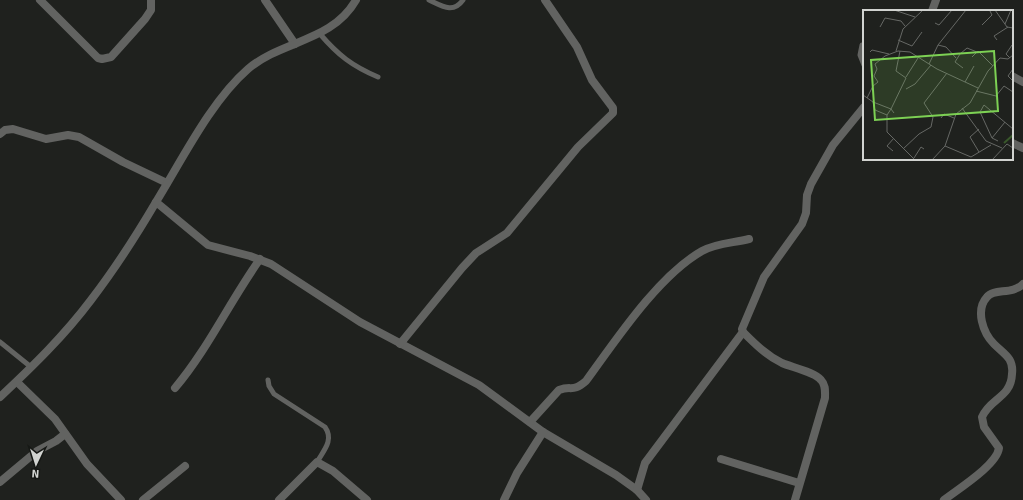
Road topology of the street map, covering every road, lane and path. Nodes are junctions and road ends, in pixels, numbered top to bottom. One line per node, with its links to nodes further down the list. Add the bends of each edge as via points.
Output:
1 (40, 0): 2 (street, via 102,60 111,57 145,19 151,10)
2 (151, 0)
3 (264, 0): 11 (street)
4 (356, 0): 10 (street, via 344,16)
5 (430, 0): 6 (lane, via 450,9)
6 (462, 0)
7 (545, 0): 28 (street, via 574,43 592,80 613,108 613,113 578,147 507,233 476,254 462,268)
8 (936, 0): 9 (street)
9 (932, 10)
10 (320, 34): 11 (street); 14 (lane, via 336,53)
11 (294, 44): 21 (street, via 271,53 239,77 199,130)
12 (862, 45): 13 (lane, via 860,55)
13 (863, 62)
14 (378, 77)
15 (1013, 77): 16 (street)
16 (1023, 82)
17 (863, 108): 26 (street, via 833,144 811,184 802,224 760,284 744,321)
18 (0, 134): 21 (street, via 13,129 46,140 68,135 79,137)
19 (1013, 144): 20 (street)
20 (1023, 148)
21 (167, 183): 22 (street)
22 (156, 202): 24 (street, via 208,246); 29 (street, via 91,300)
23 (749, 239): 34 (street, via 702,251 673,272 627,324 586,381 579,387 559,390)
24 (260, 259): 28 (street); 32 (street, via 189,372)
25 (1023, 284): 50 (street, via 1011,292 986,297 981,309 983,324 993,343 1007,354 1012,365 1012,380 1005,395 988,408 982,417 984,427 999,448 998,454 990,464)
26 (743, 332): 41 (street, via 767,355 815,376 824,383 825,398); 42 (street, via 646,463)
27 (0, 342): 29 (lane)
28 (400, 344): 34 (street, via 480,385)
29 (31, 367): 31 (street)
30 (268, 380): 38 (lane, via 268,386 274,394 325,427 328,432 328,442)
31 (17, 382): 33 (street); 36 (street, via 46,408)
32 (175, 388)
33 (0, 397)
34 (530, 422): 35 (street)
35 (543, 432): 42 (street); 47 (street, via 516,473)
36 (65, 434): 40 (street, via 56,442 37,451); 43 (street, via 87,464)
37 (721, 459): 41 (street)
38 (317, 462): 45 (street); 46 (street, via 333,471)
39 (185, 466): 44 (street)
40 (0, 482)
41 (799, 483): 49 (street)
42 (637, 490): 48 (street)
43 (121, 500)
44 (143, 500)
45 (279, 500)
46 (367, 500)
47 (504, 500)
48 (646, 500)
49 (795, 500)
50 (944, 500)

